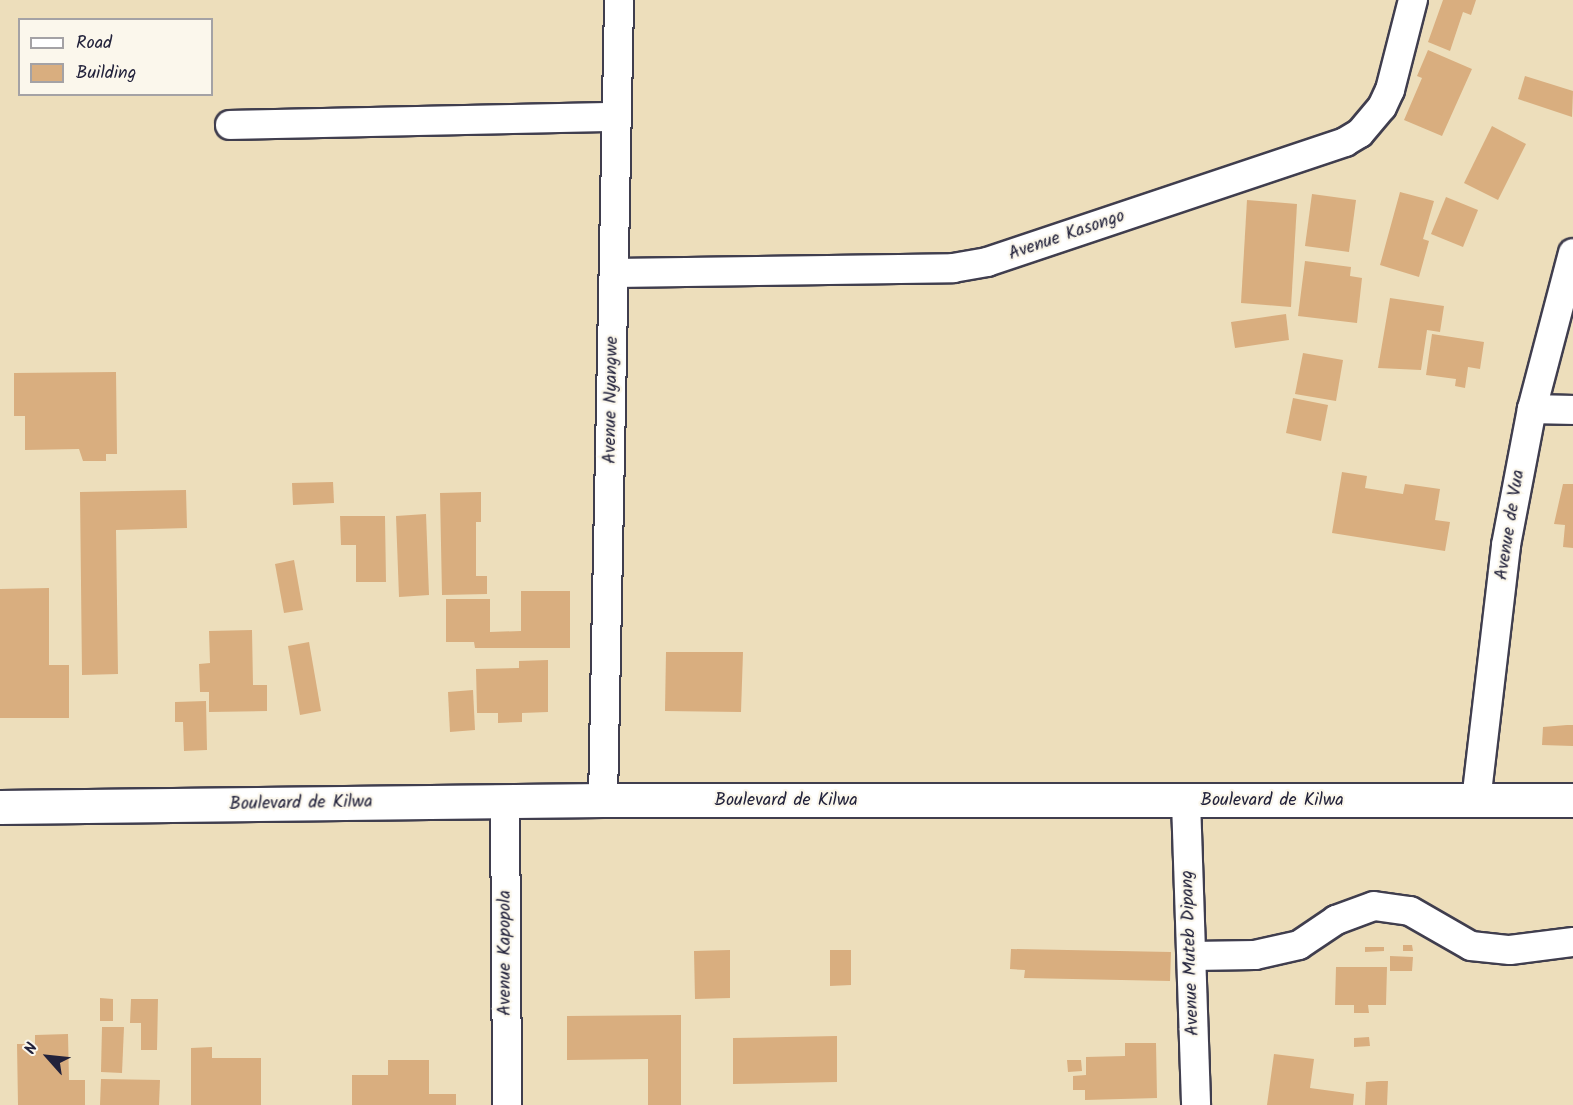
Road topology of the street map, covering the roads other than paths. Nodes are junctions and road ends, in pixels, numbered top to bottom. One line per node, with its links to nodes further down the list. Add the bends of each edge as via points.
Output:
1 (619, 0): 3 (street, Avenue Nyangwe)
2 (1413, 0): 6 (street, Avenue Kasongo, via 1382,107 1366,128 1345,142 987,262 953,268)
3 (617, 117): 4 (street); 6 (street, Avenue Nyangwe)
4 (230, 124)
5 (1573, 253): 7 (street, Avenue de Vua)
6 (615, 273): 11 (street, Avenue Nyangwe)
7 (1532, 409): 8 (street); 13 (street, Avenue de Vua, via 1506,545)
8 (1573, 410)
9 (1573, 800): 13 (street, Boulevard de Kilwa)
10 (505, 801): 11 (street, Boulevard de Kilwa); 14 (street, Boulevard de Kilwa); 17 (street, Avenue Kapopola)
11 (603, 801): 12 (street, Boulevard de Kilwa)
12 (1186, 801): 13 (street, Boulevard de Kilwa); 16 (street, Avenue Muteb Dipang)
13 (1476, 801)
14 (0, 807)
15 (1573, 942): 16 (street, via 1510,950 1471,946 1410,911 1374,906 1336,920 1299,945 1255,955)
16 (1192, 956): 18 (street, Avenue Muteb Dipang)
17 (507, 1105)
18 (1196, 1105)

